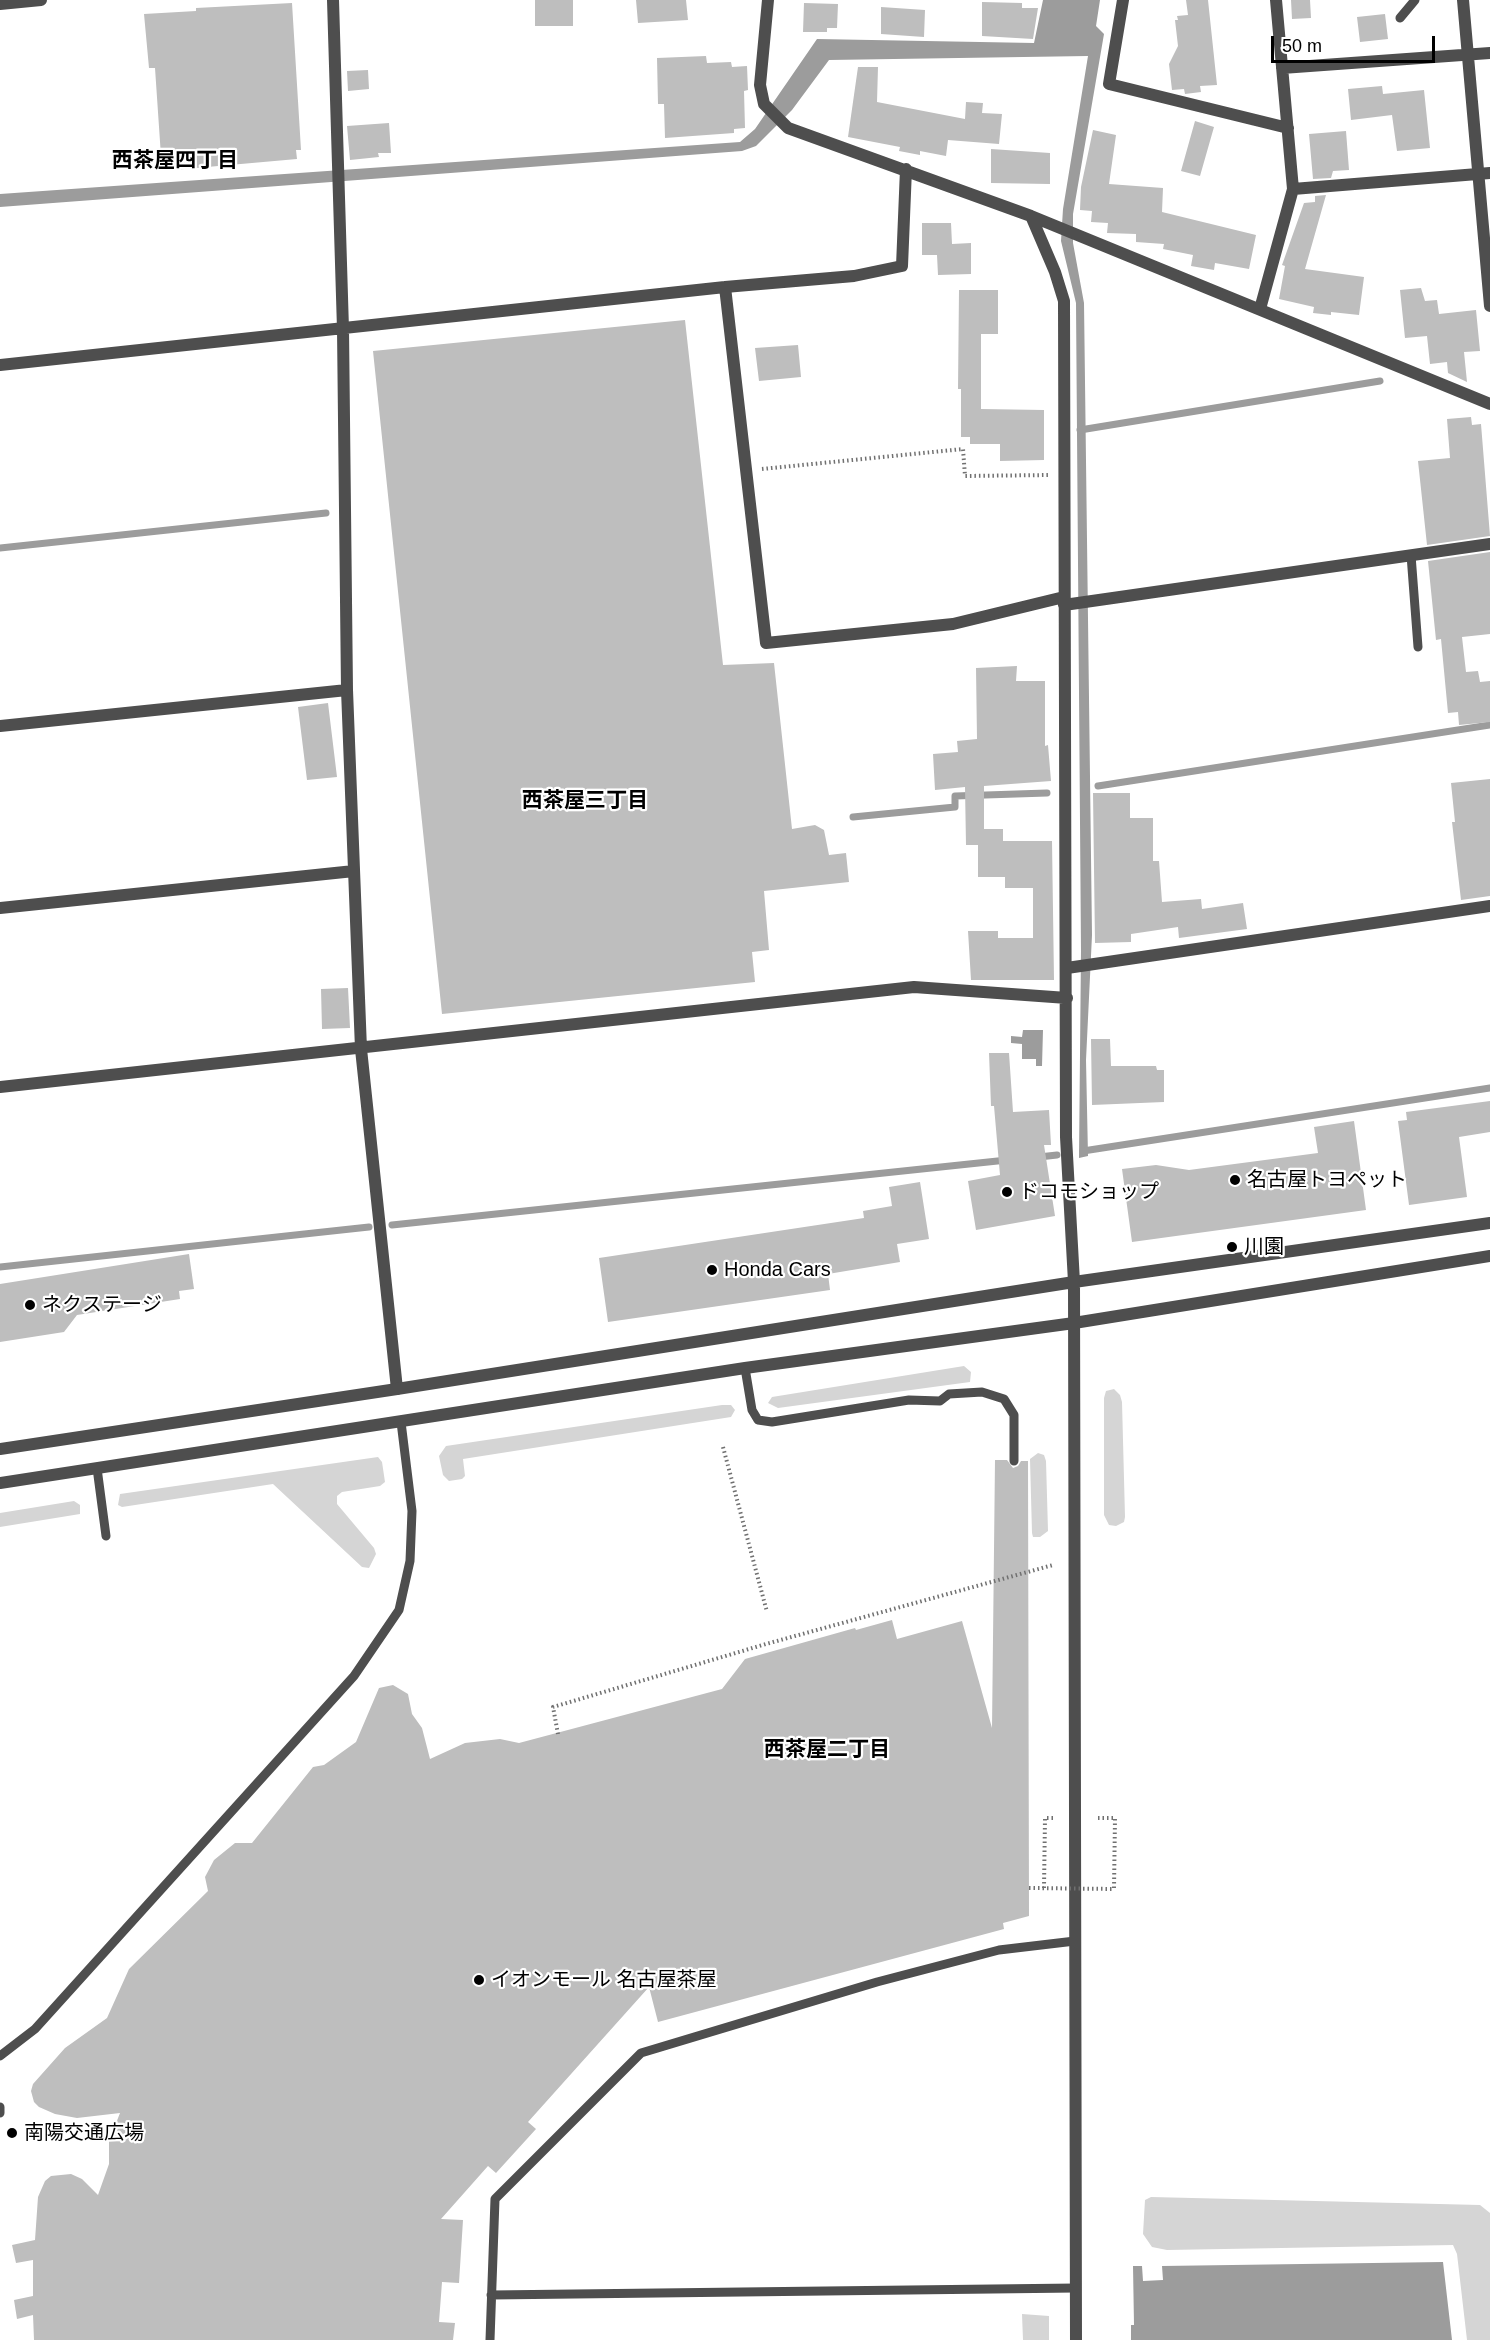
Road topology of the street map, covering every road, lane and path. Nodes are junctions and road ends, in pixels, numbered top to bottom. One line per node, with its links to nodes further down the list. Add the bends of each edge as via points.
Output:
1 (41, 0): 8 (street)
2 (333, 0): 21 (street)
3 (768, 0): 14 (street, via 760,85 764,104 788,128)
4 (1124, 0): 13 (street, via 1109,84)
5 (1276, 0): 12 (street)
6 (1415, 0): 9 (lane)
7 (1463, 0): 11 (street)
8 (0, 4)
9 (1400, 18)
10 (1490, 53): 11 (street)
11 (1469, 55): 12 (street); 15 (street)
12 (1282, 68): 13 (street)
13 (1288, 129): 16 (street)
14 (906, 169): 17 (street); 18 (street, via 902,266 854,276)
15 (1484, 174): 16 (street); 19 (street)
16 (1293, 189): 20 (street)
17 (1031, 216): 20 (street); 25 (street, via 1064,301)
18 (725, 287): 21 (street); 24 (street)
19 (1490, 306)
20 (1260, 309): 23 (street)
21 (343, 329): 22 (street); 30 (street)
22 (0, 365)
23 (1490, 404)
24 (746, 471): 25 (path, via 963,449 965,476); 28 (street, via 766,642 953,624)
25 (1064, 475): 28 (street)
26 (1490, 544): 27 (street)
27 (1411, 555): 28 (street); 29 (lane)
28 (1067, 602): 35 (street)
29 (1418, 647)
30 (347, 690): 31 (street); 32 (street)
31 (0, 726)
32 (354, 871): 34 (street); 37 (street)
33 (1490, 906): 35 (street)
34 (0, 908)
35 (1072, 967): 36 (street)
36 (1067, 998): 37 (street, via 914,987); 41 (street, via 1066,1137)
37 (361, 1049): 38 (street); 44 (street)
38 (0, 1087)
39 (1490, 1223): 41 (street)
40 (1490, 1257): 42 (street)
41 (1074, 1282): 42 (street); 44 (street)
42 (1074, 1323): 43 (street); 59 (street)
43 (746, 1368): 45 (street); 48 (lane, via 752,1410 765,1421 909,1400 940,1401 949,1394 982,1392 1004,1399 1014,1415)
44 (397, 1389): 47 (street)
45 (401, 1422): 49 (street); 60 (lane, via 412,1511 410,1561 399,1610 354,1676 35,2029)
46 (723, 1447): 53 (path)
47 (0, 1449)
48 (1014, 1461)
49 (97, 1468): 50 (street); 51 (lane)
50 (0, 1483)
51 (106, 1536)
52 (1053, 1565): 54 (path, via 553,1707)
53 (766, 1612)
54 (558, 1734)
55 (1054, 1818): 58 (path, via 1045,1818)
56 (1098, 1818): 58 (path, bridge, via 1115,1818 1114,1889)
57 (1029, 1888): 58 (path, bridge)
58 (1044, 1888)
59 (1075, 1941): 63 (street); 64 (lane, via 999,1950 641,2053 495,2199)
60 (0, 2056)
61 (0, 2107): 62 (lane)
62 (0, 2113)
63 (1076, 2288): 64 (lane); 66 (street)
64 (491, 2295): 65 (lane)
65 (490, 2340)
66 (1076, 2340)

